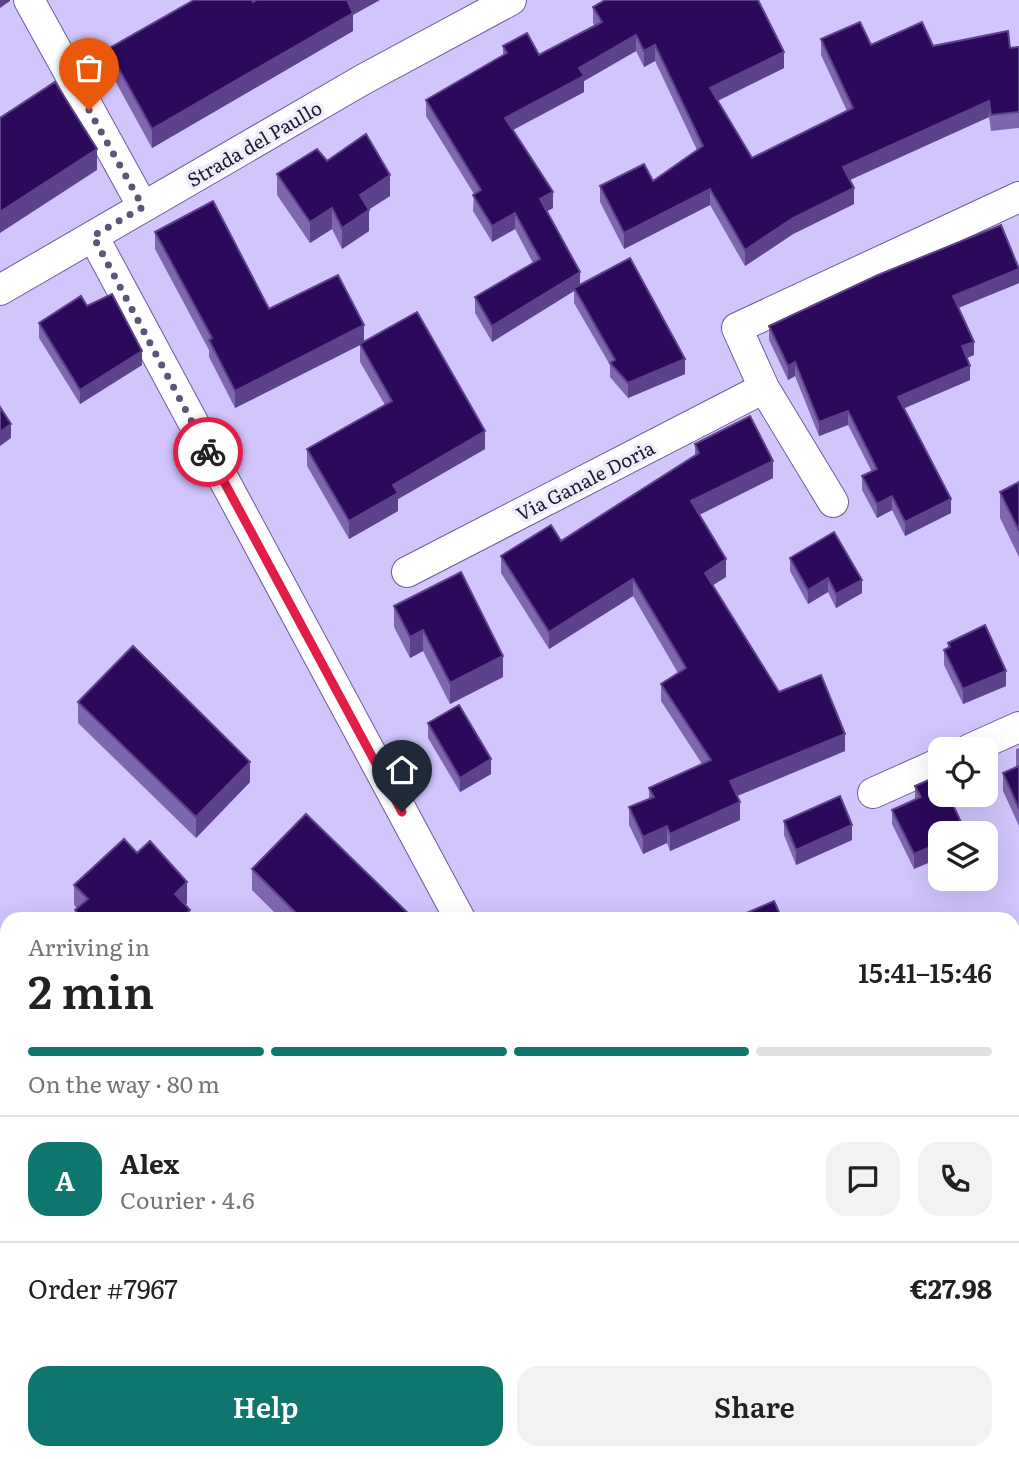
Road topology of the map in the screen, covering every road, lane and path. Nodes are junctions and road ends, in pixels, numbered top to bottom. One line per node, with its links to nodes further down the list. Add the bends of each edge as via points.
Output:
1 (29, 0): 4 (street)
2 (511, 0): 4 (street, Strada del Paullo)
3 (1019, 197): 7 (street, via 737,328)
4 (143, 207): 5 (street, Strada del Paullo)
5 (93, 236): 6 (street, Strada del Paullo); 14 (street)
6 (0, 290)
7 (764, 388): 8 (street); 9 (street, Via Ganale Doria)
8 (832, 502)
9 (407, 572)
10 (1019, 727): 11 (street)
11 (997, 737)
12 (928, 768): 13 (street)
13 (873, 793)
14 (456, 912)

